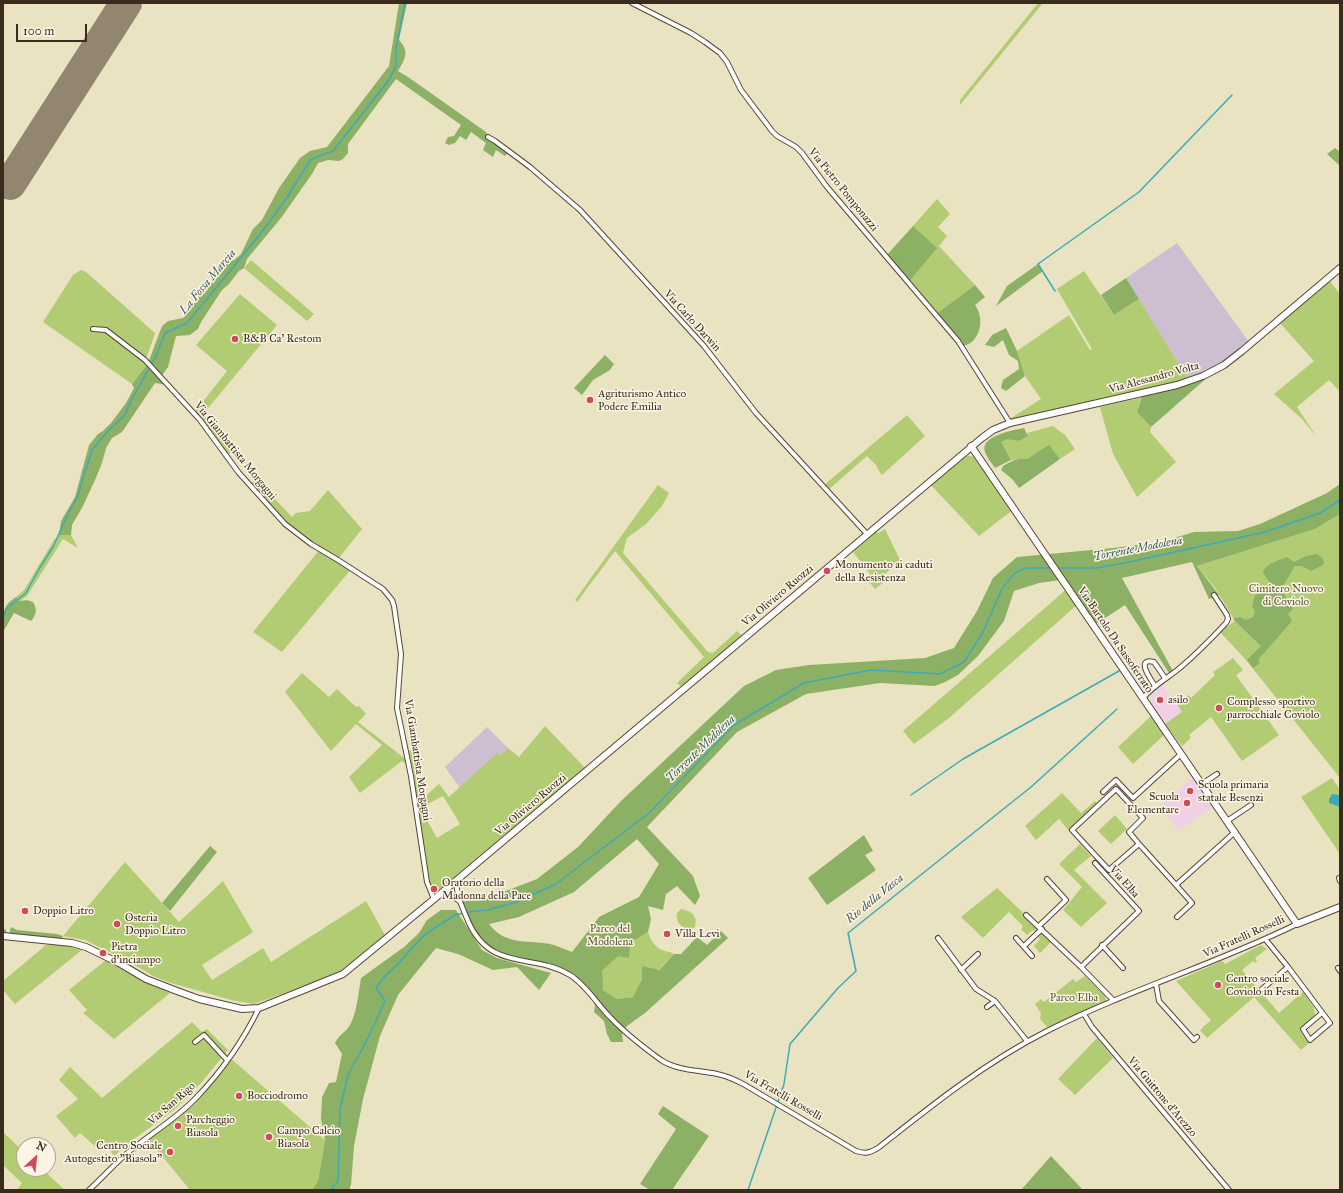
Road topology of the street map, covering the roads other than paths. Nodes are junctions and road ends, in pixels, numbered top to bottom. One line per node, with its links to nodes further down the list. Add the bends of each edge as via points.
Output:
1 (632, 3): 5 (street, Via Pietro Pomponazzi, via 691,33 724,57 741,90 772,131 802,153 827,187 958,342)
2 (488, 137): 7 (street, Via Carlo Darwin, via 530,167 580,210 704,346 756,413)
3 (1340, 268): 5 (street, Via Alessandro Volta, via 1242,351 1221,367 1203,376)
4 (93, 329): 25 (street, Via Giambattista Morgagni, via 106,330 145,360 196,416 239,473 286,524 311,544 383,589 392,600 401,654 398,713 411,776 427,882)
5 (1010, 423): 6 (street, Via Oliviero Ruozzi, via 993,430)
6 (971, 446): 7 (street, Via Oliviero Ruozzi); 11 (street, Via Bartolo Da Sassoferrato)
7 (867, 534): 22 (street, Via Oliviero Ruozzi)
8 (1214, 595): 9 (street, via 1225,611 1227,621 1184,665)
9 (1166, 678): 10 (street); 10 (street, via 1156,664 1148,663 1145,671)
10 (1155, 686): 11 (street)
11 (1143, 698): 12 (street, Via Bartolo Da Sassoferrato)
12 (1181, 754): 14 (street, Via Bartolo Da Sassoferrato); 15 (street, via 1133,798 1116,780)
13 (1218, 774): 14 (street)
14 (1202, 784): 17 (street, Via Bartolo Da Sassoferrato)
15 (1103, 792)
16 (1251, 805): 17 (street)
17 (1227, 821): 18 (street, Via Bartolo Da Sassoferrato)
18 (1235, 832): 23 (street); 30 (street, Via Bartolo Da Sassoferrato)
19 (1139, 844): 19 (street, via 1129,832 1143,818 1116,789 1072,830 1110,870); 23 (street)
20 (1095, 863): 36 (street, Via Elba, via 1139,912)
21 (1048, 879): 31 (street, via 1066,900)
22 (456, 881): 24 (street, Via Oliviero Ruozzi); 26 (street, Via Fratelli Rosselli)
23 (1176, 885): 29 (street, via 1192,903)
24 (445, 890): 25 (street, Via Oliviero Ruozzi); 26 (street, Via Fratelli Rosselli)
25 (434, 899): 49 (street, Via Oliviero Ruozzi, via 343,974)
26 (459, 902): 53 (street, Via Fratelli Rosselli, via 478,939 490,950 506,957 561,970 573,977 625,1031 667,1063 683,1069 730,1078 856,1151 872,1152 975,1074)
27 (1340, 907): 30 (street, Via Fratelli Rosselli)
28 (1026, 915): 31 (street)
29 (1177, 917)
30 (1297, 924): 35 (street, Via Fratelli Rosselli)
31 (1041, 927): 37 (street); 40 (street)
32 (3, 936): 49 (street, Via Oliviero Ruozzi, via 86,946 146,979 199,999 242,1009)
33 (938, 938): 43 (street)
34 (1016, 938): 37 (street)
35 (1266, 940): 41 (street); 44 (street, Via Fratelli Rosselli)
36 (1102, 945): 40 (street, Via Elba); 42 (street)
37 (1024, 946): 39 (street)
38 (978, 954): 43 (street)
39 (1032, 956)
40 (1081, 967): 46 (street)
41 (1288, 967): 45 (street); 50 (street)
42 (1123, 968)
43 (961, 970): 47 (street, via 976,990)
44 (1156, 984): 46 (street, Via Fratelli Rosselli); 52 (street, via 1159,1000 1194,1040)
45 (1262, 990)
46 (1113, 1000): 51 (street, Via Fratelli Rosselli)
47 (995, 1001): 48 (street); 53 (street)
48 (987, 1007)
49 (259, 1008): 55 (street, Via San Rigo)
50 (1322, 1013): 50 (street, via 1330,1023 1310,1040 1303,1029)
51 (1084, 1014): 53 (street, Via Fratelli Rosselli); 57 (street, Via Guittone d'Arezzo, via 1092,1027)
52 (1197, 1037)
53 (1027, 1041)
54 (194, 1042): 55 (street, via 204,1035)
55 (227, 1060): 56 (street, Via San Rigo, via 195,1099 130,1151)
56 (89, 1190)
57 (1229, 1190)

